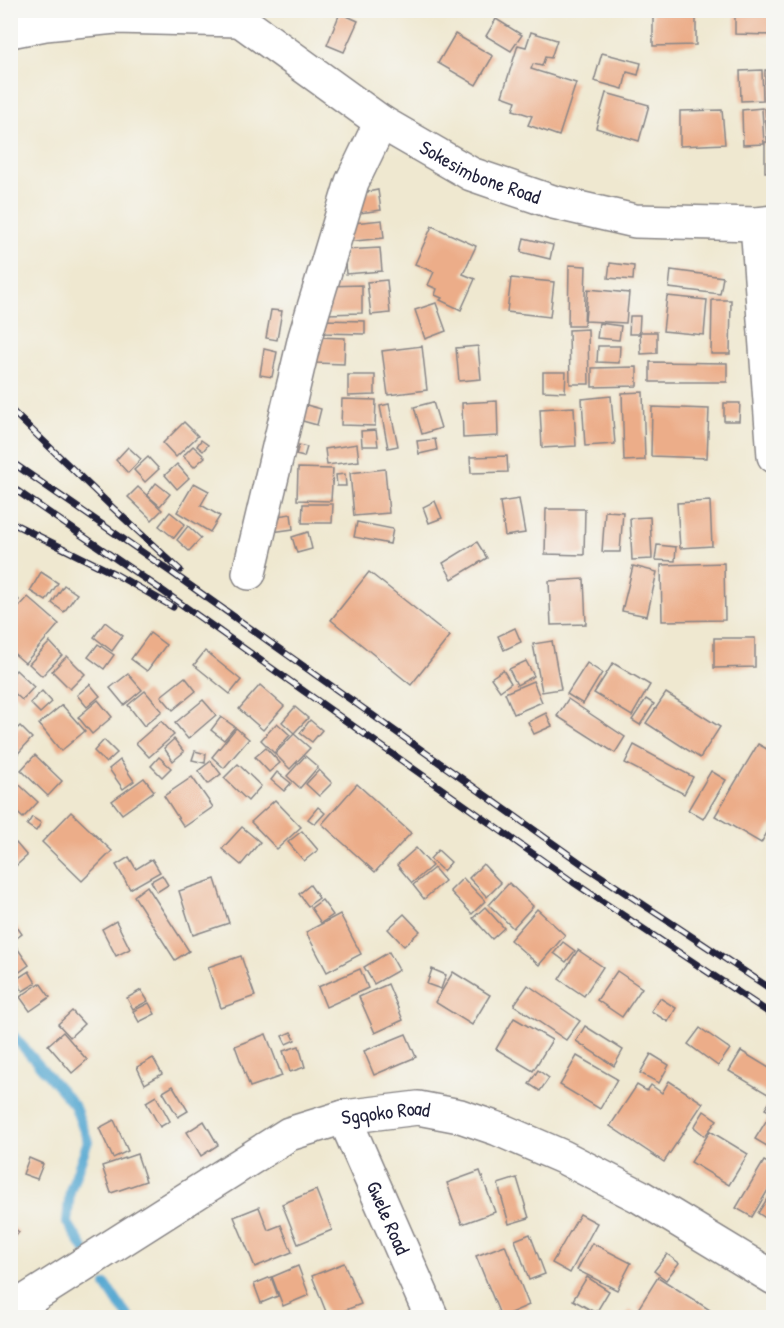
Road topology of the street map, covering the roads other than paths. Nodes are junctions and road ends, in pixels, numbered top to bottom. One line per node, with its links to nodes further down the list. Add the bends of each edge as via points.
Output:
1 (232, 15): 2 (street, via 115,17); 3 (street, Sokesimbone Road)
2 (10, 31)
3 (381, 122): 4 (street, Sokesimbone Road, via 471,174 553,202 635,221); 7 (street, via 352,182 305,337)
4 (765, 223): 5 (street)
5 (772, 417): 6 (street)
6 (774, 456)
7 (249, 573)
8 (344, 1117): 9 (street, Sgqoko Road, via 418,1108 498,1129 639,1196); 10 (street, Sgqoko Road, via 289,1134); 11 (street, Gwele Road)
9 (774, 1278)
10 (10, 1311)
11 (432, 1317)

